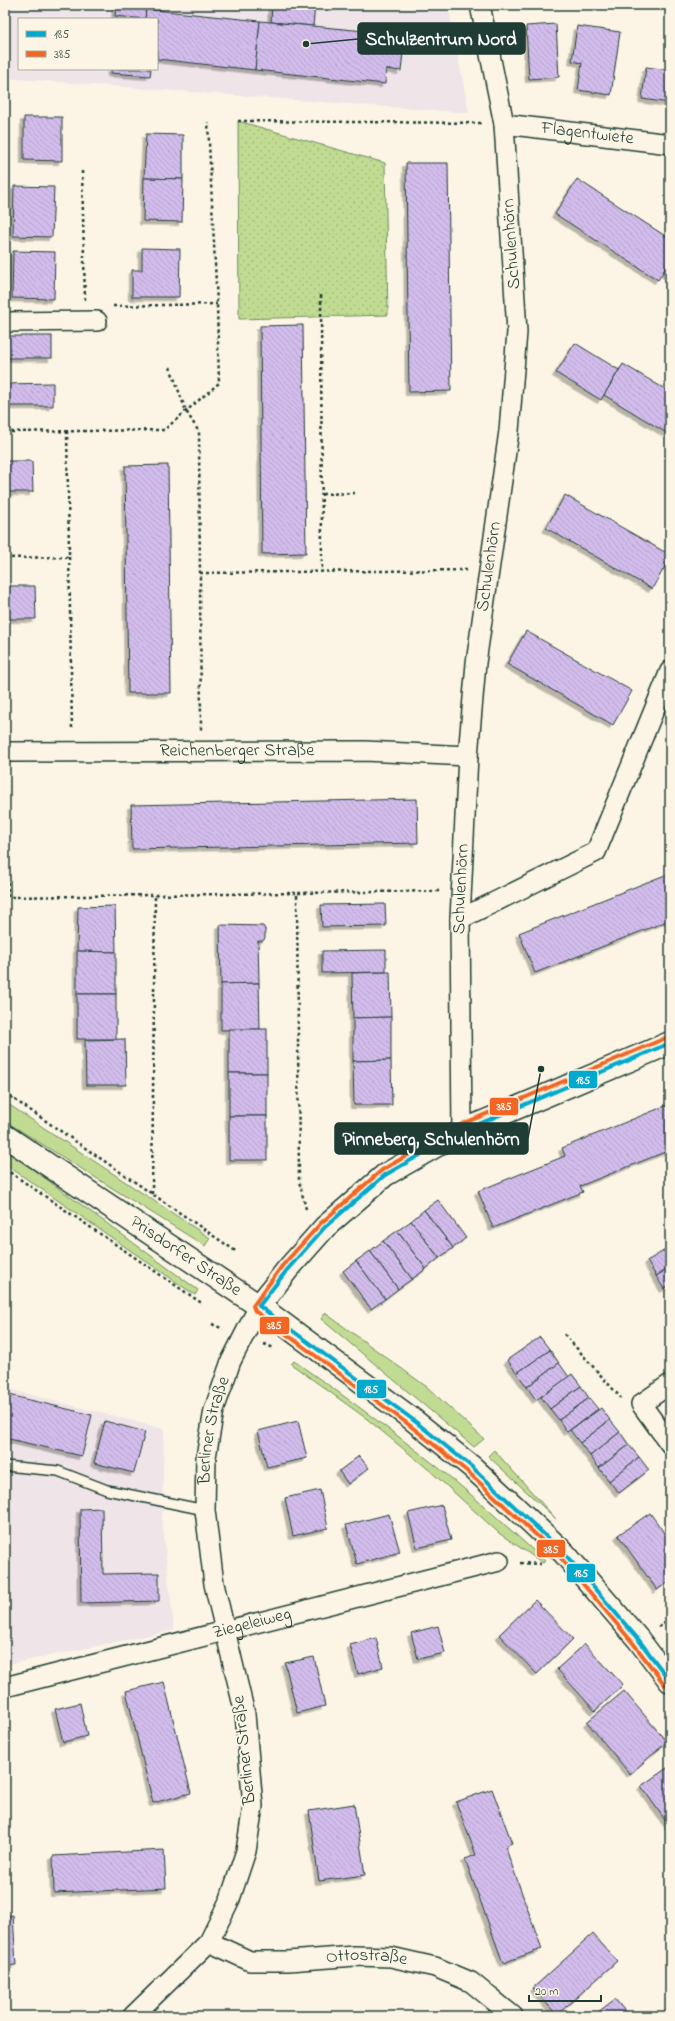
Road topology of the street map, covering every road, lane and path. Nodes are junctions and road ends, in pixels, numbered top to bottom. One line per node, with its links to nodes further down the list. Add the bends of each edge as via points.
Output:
1 (480, 5): 4 (street, Schulenhörn)
2 (238, 121): 4 (path)
3 (208, 122): 8 (path)
4 (504, 124): 5 (street, Flagentwiete); 19 (street, Schulenhörn, via 517,332 509,431)
5 (670, 144)
6 (82, 171): 9 (path)
7 (321, 295): 16 (path)
8 (218, 304): 9 (path, via 110,306); 12 (path, via 219,383)
9 (91, 321): 10 (street)
10 (5, 322)
11 (170, 367): 12 (path)
12 (186, 411): 13 (path, via 164,430); 21 (path, via 199,432)
13 (67, 431): 14 (path); 17 (path)
14 (5, 432)
15 (357, 493): 16 (path)
16 (322, 494): 20 (path)
17 (69, 557): 18 (path); 23 (path)
18 (5, 558)
19 (489, 570): 20 (path); 26 (street, Schulenhörn, via 476,663)
20 (322, 572): 21 (path)
21 (200, 573): 24 (path)
22 (670, 671): 30 (street, via 596,852)
23 (73, 751): 24 (street, Reichenberger Straße); 25 (street, Reichenberger Straße)
24 (201, 751): 26 (street, Reichenberger Straße, via 365,751)
25 (5, 752): 29 (path, via 8,897)
26 (468, 756): 27 (street, Schulenhörn)
27 (462, 891): 28 (path); 30 (street, Schulenhörn)
28 (298, 893): 29 (path); 37 (path, via 299,1181)
29 (155, 895): 36 (path)
30 (460, 919): 33 (street, Schulenhörn)
31 (670, 1043): 33 (main road, Berliner Straße)
32 (5, 1093): 36 (path)
33 (462, 1131): 40 (main road, Berliner Straße, via 385,1175 325,1227)
34 (5, 1136): 40 (main road, Prisdorfer Straße)
35 (5, 1169): 39 (path)
36 (152, 1194): 38 (path)
37 (306, 1209)
38 (237, 1252)
39 (203, 1304)
40 (259, 1306): 46 (street, Berliner Straße, via 231,1361 214,1410 206,1457); 47 (main road, Prisdorfer Straße, via 412,1419 472,1467)
41 (564, 1334): 43 (path, via 626,1404)
42 (670, 1384): 43 (street)
43 (641, 1404): 44 (street)
44 (670, 1444)
45 (5, 1466): 46 (lane, via 58,1471 107,1490)
46 (205, 1510): 49 (street, Berliner Straße, via 214,1584)
47 (564, 1553): 48 (path, via 549,1565); 50 (main road, Prisdorfer Straße, via 638,1639)
48 (499, 1561): 49 (street, Ziegeleiweg)
49 (226, 1631): 51 (street, Ziegeleiweg); 52 (street, Berliner Straße, via 245,1714 253,1806 246,1851 230,1899)
50 (670, 1681)
51 (5, 1687)
52 (209, 1942): 53 (street, Berliner Straße); 54 (street, Ottostraße, via 250,1961 288,1962 355,1956 391,1957 435,1967 471,1982)
53 (134, 2016)
54 (513, 2016)

